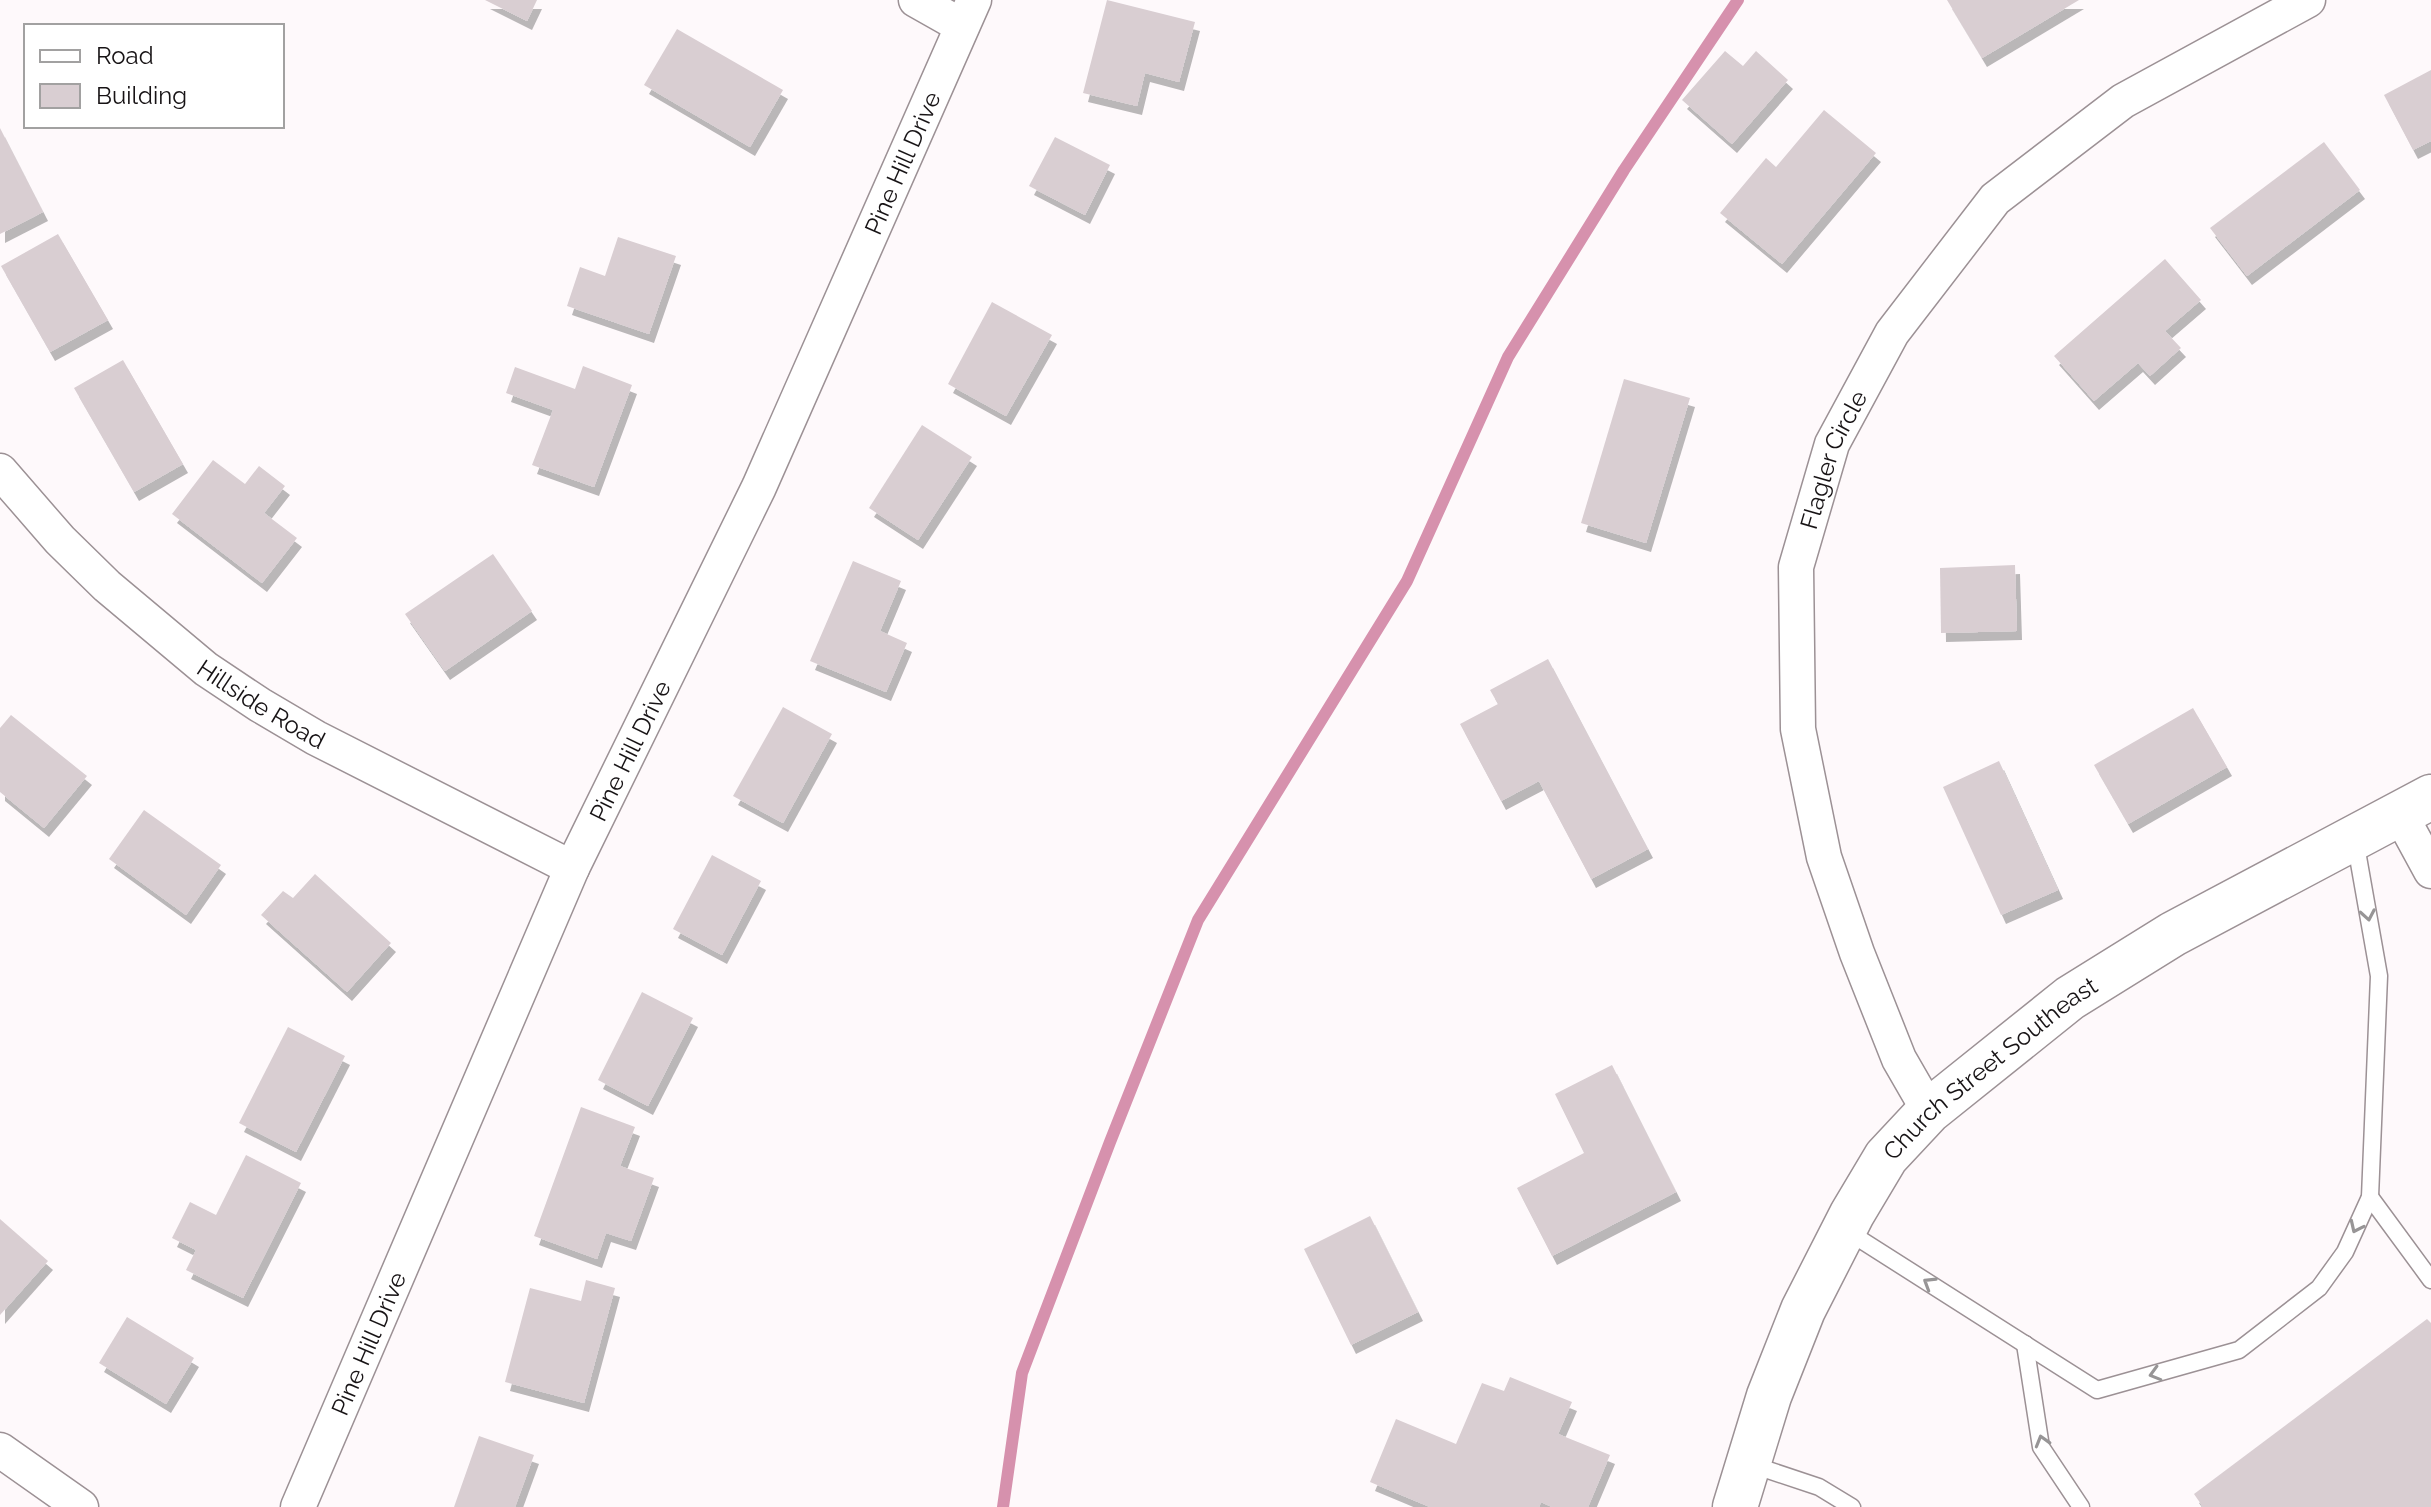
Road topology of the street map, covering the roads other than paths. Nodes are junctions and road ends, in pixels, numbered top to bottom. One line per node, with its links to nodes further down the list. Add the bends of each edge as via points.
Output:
1 (916, 0): 3 (street)
2 (2308, 0): 9 (street, Flagler Circle, via 2123,101 1995,199 1892,333 1832,444 1796,567 1798,729 1824,857 1899,1059)
3 (968, 13): 7 (street, Pine Hill Drive, via 759,487)
4 (0, 471): 7 (street, Hillside Road, via 107,586 206,669 316,738)
5 (2416, 806): 6 (street, Church Street Southeast); 8 (street)
6 (2354, 839): 9 (street, Church Street Southeast, via 2173,934 2070,998); 10 (lane, one-way to 10, via 2379,976)
7 (572, 868): 17 (street, Pine Hill Drive)
8 (2431, 871)
9 (1929, 1111): 11 (street, Church Street Southeast, via 1886,1157)
10 (2370, 1197): 12 (lane); 13 (lane, one-way to 13, via 2345,1252 2319,1288 2239,1350 2097,1390)
11 (1844, 1229): 13 (lane, one-way to 11); 15 (street, Church Street Southeast, via 1803,1310)
12 (2431, 1280)
13 (2025, 1344): 20 (lane, one-way to 13, via 2041,1447)
14 (0, 1450): 16 (street)
15 (1748, 1464): 18 (street, Church Street Southeast); 19 (lane, via 1819,1487)
16 (81, 1507)
17 (298, 1507)
18 (1735, 1507)
19 (1852, 1507)
20 (2081, 1507)

